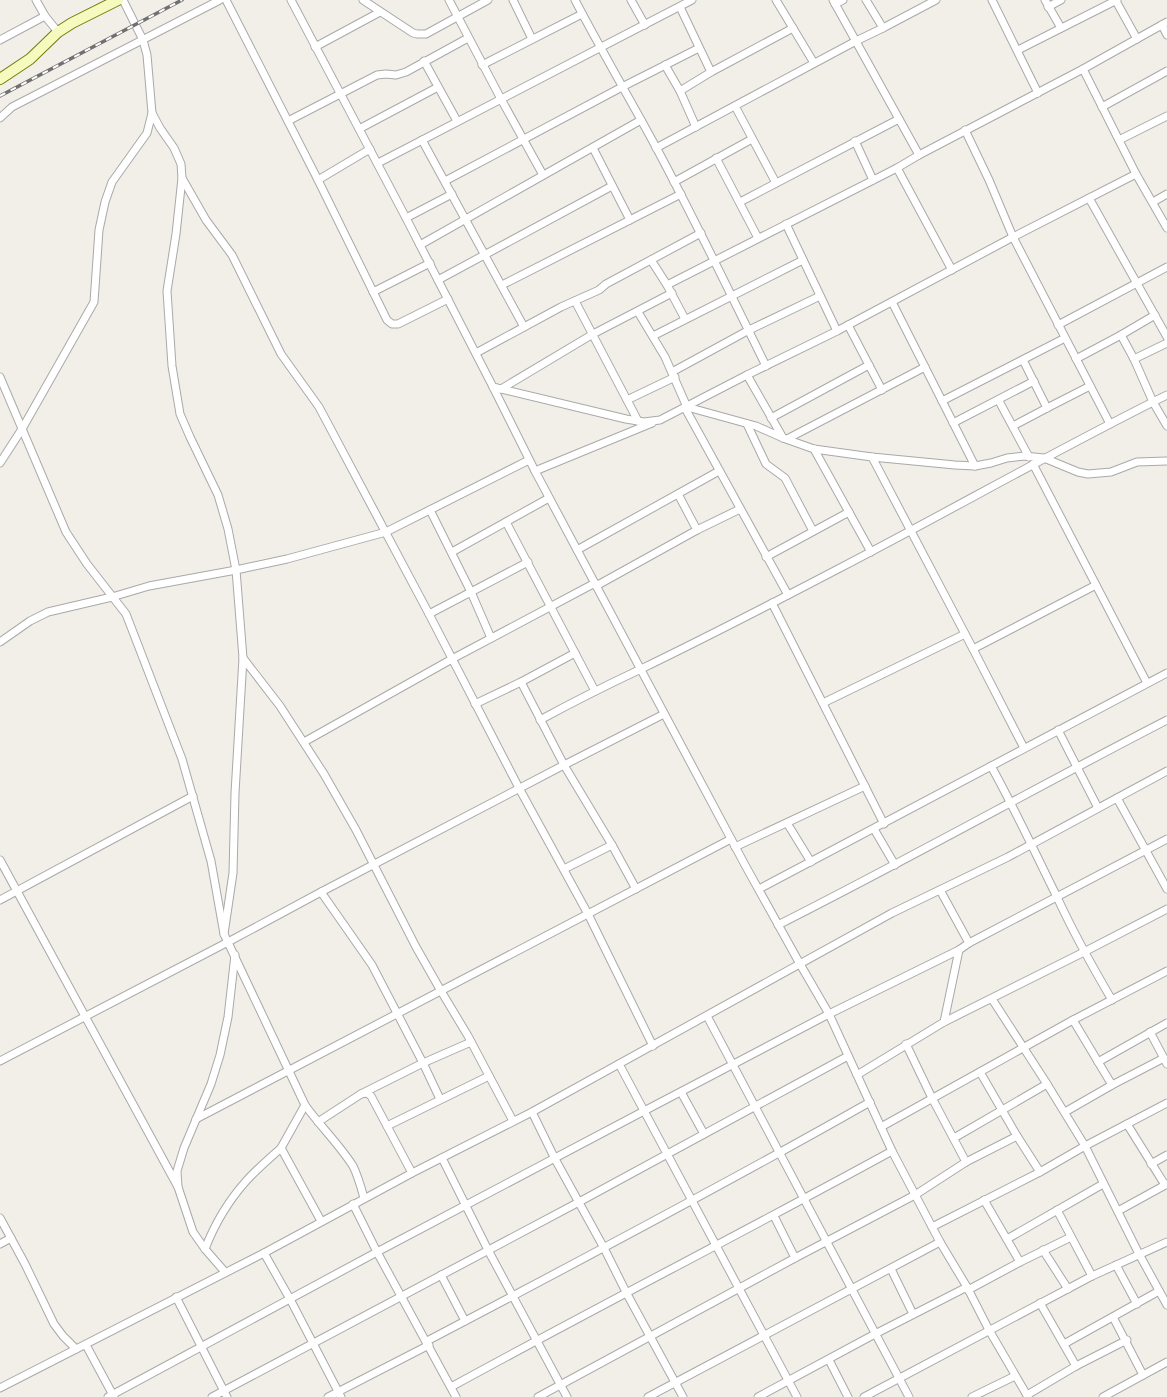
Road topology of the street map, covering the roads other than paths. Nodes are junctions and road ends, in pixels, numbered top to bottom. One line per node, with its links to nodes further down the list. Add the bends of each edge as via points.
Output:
1 (36, 0): 26 (street)
2 (118, 0): 33 (street)
3 (123, 0): 39 (street)
4 (220, 0): 39 (street)
5 (226, 0): 66 (street)
6 (291, 0): 41 (street)
7 (363, 0): 24 (street)
8 (449, 0): 27 (street)
9 (488, 0): 27 (street)
10 (513, 0): 36 (street)
11 (575, 0): 25 (street)
12 (631, 0): 29 (street)
13 (692, 0): 23 (street)
14 (776, 0): 30 (street)
15 (843, 0): 21 (street)
16 (866, 0): 31 (street)
17 (934, 0): 31 (street)
18 (992, 0): 44 (street)
19 (1061, 0): 22 (street)
20 (1116, 0): 32 (street); 37 (street)
21 (834, 2): 40 (street)
22 (1047, 3): 32 (street)
23 (680, 6): 29 (street); 43 (street)
24 (380, 12): 27 (street, via 413,33 422,35); 41 (street)
25 (582, 14): 36 (street); 42 (street)
26 (45, 16): 33 (street); 38 (street)
27 (457, 17): 35 (street)
28 (1164, 24): 34 (street); 37 (street)
29 (644, 25): 42 (street)
30 (793, 28): 46 (street); 51 (street)
31 (883, 28): 40 (street)
32 (1060, 28): 44 (street)
33 (58, 32): 52 (street, via 30,59)
34 (1167, 35)
35 (468, 38): 45 (street); 47 (street)
36 (532, 39): 47 (street)
37 (1137, 39): 49 (street)
38 (0, 40)
39 (143, 40): 61 (street, via 147,55); 62 (street, via 12,107)
40 (856, 41): 46 (street); 63 (street)
41 (315, 47): 57 (street)
42 (599, 47): 54 (street); 58 (street)
43 (699, 48): 48 (street); 51 (street)
44 (1018, 50): 56 (street)
45 (424, 61): 53 (street); 57 (street, via 396,76 377,75)
46 (814, 63): 59 (street)
47 (482, 65): 58 (street)
48 (665, 65): 54 (street); 55 (street)
49 (1083, 69): 56 (street); 60 (street)
50 (1167, 70): 60 (street)
51 (711, 72): 55 (street)
52 (0, 79)
53 (438, 87): 67 (street); 69 (street)
54 (622, 87): 65 (street); 71 (street)
55 (680, 91): 68 (street)
56 (1038, 92): 70 (street)
57 (341, 94): 66 (street); 69 (street)
58 (500, 99): 67 (street); 71 (street)
59 (735, 106): 68 (street); 72 (street)
60 (1102, 107): 74 (street)
61 (152, 113): 85 (street, via 174,148 181,164); 168 (street, via 147,133 112,182 105,202 99,230 94,302)
62 (0, 118)
63 (899, 119): 75 (street); 79 (street)
64 (1166, 119): 74 (street)
65 (641, 120): 76 (street); 77 (street)
66 (288, 121): 86 (street)
67 (457, 121): 73 (street)
68 (696, 127): 77 (street)
69 (359, 129): 78 (street)
70 (965, 130): 79 (street); 104 (street)
71 (523, 139): 84 (street); 88 (street)
72 (752, 139): 80 (street); 90 (street)
73 (422, 140): 81 (street); 88 (street)
74 (1119, 140): 83 (street)
75 (855, 142): 87 (street); 90 (street)
76 (593, 148): 84 (street); 91 (street)
77 (656, 148): 89 (street)
78 (370, 149): 81 (street); 86 (street)
79 (919, 155): 82 (street)
80 (716, 158): 89 (street); 96 (street)
81 (378, 163): 98 (street)
82 (897, 168): 87 (street); 113 (street)
83 (1136, 174): 95 (street); 97 (street)
84 (543, 175): 99 (street)
85 (182, 178): 189 (street, via 206,220 232,255 280,354 319,407); 196 (street, via 167,291 172,366 180,414 218,495)
86 (318, 180): 118 (street)
87 (873, 180): 101 (street)
88 (445, 181): 92 (street)
89 (674, 182): 93 (street)
90 (776, 183): 96 (street)
91 (612, 186): 100 (street); 107 (street)
92 (452, 194): 98 (street); 99 (street)
93 (681, 194): 100 (street); 103 (street)
94 (1167, 194): 97 (street)
95 (1089, 198): 104 (street); 115 (street)
96 (740, 202): 105 (street)
97 (1153, 202): 102 (street)
98 (406, 218): 106 (street)
99 (465, 219): 106 (street); 107 (street)
100 (630, 220): 117 (street)
101 (786, 224): 105 (street); 110 (street)
102 (1167, 228)
103 (701, 233): 108 (street); 109 (street)
104 (1013, 237): 113 (street); 129 (street)
105 (758, 238): 109 (street)
106 (420, 245): 111 (street)
107 (485, 255): 114 (street); 117 (street)
108 (652, 260): 116 (street); 123 (street)
109 (715, 260): 116 (street); 120 (street)
110 (803, 260): 120 (street); 121 (street)
111 (430, 264): 114 (street); 118 (street)
112 (1167, 267): 115 (street)
113 (952, 270): 124 (street)
114 (438, 280): 122 (street)
115 (1138, 283): 126 (street); 129 (street)
116 (667, 285): 119 (street)
117 (502, 286): 130 (street)
118 (373, 292): 122 (street, via 387,320 392,324 398,324)
119 (672, 293): 125 (street); 127 (street)
120 (732, 296): 127 (street); 131 (street)
121 (820, 296): 131 (street); 132 (street)
122 (448, 299): 139 (street)
123 (575, 301): 130 (street); 133 (street)
124 (892, 302): 128 (street); 145 (street)
125 (638, 312): 133 (street); 135 (street)
126 (1155, 315): 134 (street); 136 (street)
127 (685, 319): 135 (street)
128 (848, 325): 132 (street); 143 (street)
129 (1058, 325): 137 (street)
130 (524, 327): 139 (street)
131 (749, 330): 144 (street); 146 (street)
132 (837, 331): 144 (street)
133 (593, 334): 151 (street); 154 (street)
134 (1121, 335): 140 (street); 141 (street)
135 (654, 336): 146 (street)
136 (1167, 337)
137 (1065, 338): 140 (street); 142 (street)
138 (1167, 343): 141 (street)
139 (476, 353): 151 (street)
140 (1076, 359): 150 (street)
141 (1134, 359): 157 (street)
142 (1023, 360): 149 (street); 156 (street)
143 (869, 365): 152 (street); 160 (street)
144 (766, 366): 147 (street)
145 (925, 367): 152 (street); 156 (street)
146 (673, 374): 154 (street); 158 (street)
147 (747, 375): 158 (street); 160 (street)
148 (0, 377): 168 (street)
149 (1034, 382): 155 (street); 159 (street)
150 (1090, 386): 159 (street); 165 (street)
151 (497, 388): 162 (street); 174 (street)
152 (882, 390): 169 (street)
153 (1167, 395): 157 (street)
154 (627, 400): 162 (street)
155 (999, 400): 163 (street); 166 (street)
156 (942, 401): 163 (street)
157 (1153, 402): 165 (street); 167 (street)
158 (686, 407): 161 (street); 164 (street); 180 (street)
159 (1047, 408): 166 (street)
160 (772, 418): 169 (street)
161 (660, 420): 162 (street); 179 (street)
162 (638, 421)
163 (953, 423): 178 (street)
164 (747, 424): 169 (street); 190 (street, via 766,464 785,478)
165 (1110, 424): 173 (street)
166 (1013, 426): 172 (street)
167 (1167, 426)
168 (22, 430): 176 (street); 201 (street, via 66,532)
169 (785, 439): 170 (street)
170 (814, 449): 171 (street); 185 (street)
171 (872, 457): 178 (street); 188 (street)
172 (1029, 457): 173 (street); 178 (street, via 1007,458)
173 (1044, 458): 175 (street, via 1088,474 1111,472 1138,462); 177 (street)
174 (529, 460): 179 (street); 184 (street)
175 (1167, 461)
176 (0, 463)
177 (1033, 464): 188 (street); 198 (street)
178 (975, 466)
179 (535, 471): 182 (street)
180 (719, 471): 181 (street); 183 (street)
181 (678, 494): 187 (street); 191 (street)
182 (549, 498): 186 (street); 191 (street)
183 (740, 509): 187 (street); 194 (street)
184 (430, 510): 189 (street); 192 (street)
185 (849, 512): 190 (street); 193 (street)
186 (506, 522): 192 (street); 195 (street)
187 (697, 530): 197 (street)
188 (911, 531): 193 (street); 205 (street)
189 (386, 532): 196 (street, via 287,560); 204 (street)
190 (813, 532): 194 (street)
191 (577, 550): 197 (street)
192 (452, 552): 199 (street)
193 (871, 552): 200 (street)
194 (766, 556): 200 (street)
195 (528, 562): 199 (street); 203 (street)
196 (236, 570): 201 (street, via 149,586); 210 (street)
197 (595, 584): 203 (street); 212 (street)
198 (1096, 585): 208 (street); 215 (street)
199 (471, 592): 204 (street); 206 (street)
200 (788, 595): 202 (street)
201 (112, 597): 207 (street, via 48,612); 231 (street, via 126,614 182,759)
202 (772, 603): 212 (street); 217 (street)
203 (551, 606): 206 (street); 209 (street)
204 (429, 614): 211 (street)
205 (965, 634): 208 (street); 217 (street)
206 (491, 638): 211 (street)
207 (0, 642)
208 (973, 649): 224 (street)
209 (575, 653): 214 (street); 216 (street)
210 (243, 658): 223 (street); 260 (street, via 233,873)
211 (452, 659): 218 (street); 223 (street)
212 (641, 669): 216 (street); 219 (street)
213 (1167, 673): 215 (street)
214 (521, 682): 218 (street); 220 (street)
215 (1148, 683): 222 (street)
216 (594, 691): 220 (street)
217 (823, 703): 229 (street)
218 (475, 704): 230 (street)
219 (664, 714): 225 (street); 238 (street)
220 (540, 720): 225 (street)
221 (1167, 720): 227 (street)
222 (1058, 730): 224 (street); 227 (street)
223 (304, 742): 246 (street)
224 (1024, 748): 226 (street)
225 (564, 765): 230 (street); 241 (street)
226 (991, 766): 233 (street); 236 (street)
227 (1077, 767): 233 (street); 234 (street)
228 (1167, 771): 232 (street)
229 (865, 786): 235 (street); 236 (street)
230 (519, 788): 246 (street); 248 (street)
231 (193, 796): 253 (street); 260 (street, via 211,861)
232 (1117, 798): 234 (street); 243 (street)
233 (1011, 801): 240 (street); 247 (street)
234 (1098, 808): 240 (street)
235 (787, 823): 242 (street); 245 (street)
236 (884, 824): 237 (street)
237 (874, 829): 245 (street); 247 (street)
238 (731, 839): 242 (street); 249 (street)
239 (1167, 839): 243 (street)
240 (1032, 844): 252 (street); 255 (street)
241 (612, 845): 248 (street); 249 (street)
242 (735, 847): 250 (street)
243 (1146, 851): 251 (street); 255 (street)
244 (0, 860): 253 (street)
245 (811, 862): 250 (street)
246 (374, 865): 254 (street); 268 (street)
247 (896, 865): 259 (street)
248 (564, 869): 258 (street)
249 (636, 889): 258 (street)
250 (759, 889): 259 (street)
251 (1167, 889)
252 (940, 890): 262 (street); 266 (street, via 892,913)
253 (17, 891): 256 (street); 273 (street)
254 (321, 892): 261 (street); 271 (street, via 372,965)
255 (1056, 897): 262 (street); 264 (street)
256 (0, 900)
257 (1167, 909): 264 (street)
258 (588, 914): 268 (street); 281 (street)
259 (778, 925): 266 (street)
260 (224, 934): 261 (street)
261 (228, 942): 265 (street); 273 (street)
262 (968, 943): 263 (street)
263 (959, 950): 272 (street); 276 (street)
264 (1084, 952): 269 (street); 270 (street)
265 (235, 955): 290 (street); 308 (street, via 228,1017 220,1056)
266 (800, 964): 272 (street); 274 (street)
267 (1167, 971): 270 (street)
268 (441, 991): 271 (street); 279 (street)
269 (992, 999): 276 (street); 282 (street)
270 (1112, 1000): 275 (street)
271 (397, 1014): 287 (street); 290 (street)
272 (829, 1014): 283 (street); 289 (street)
273 (85, 1016): 284 (street); 331 (street)
274 (707, 1016): 281 (street); 289 (street)
275 (1073, 1020): 282 (street); 286 (street)
276 (944, 1022): 280 (street)
277 (1167, 1023): 278 (street)
278 (1150, 1032): 285 (street); 286 (street)
279 (471, 1042): 287 (street); 293 (street)
280 (906, 1044): 292 (street); 298 (street)
281 (653, 1046): 288 (street)
282 (1024, 1048): 291 (street); 294 (street)
283 (848, 1056): 292 (street); 303 (street)
284 (0, 1061)
285 (1166, 1061): 295 (street)
286 (1098, 1062): 295 (street)
287 (423, 1063): 297 (street); 299 (street)
288 (619, 1064): 304 (street); 306 (street)
289 (732, 1065): 296 (street); 303 (street)
290 (289, 1071): 302 (street); 308 (street)
291 (980, 1072): 298 (street); 305 (street)
292 (857, 1075): 300 (street)
293 (489, 1076): 299 (street); 309 (street)
294 (1048, 1084): 305 (street); 307 (street)
295 (1112, 1085): 307 (street)
296 (681, 1092): 304 (street); 314 (street)
297 (361, 1094): 310 (street); 312 (street, via 367,1093 372,1096)
298 (932, 1098): 313 (street); 316 (street)
299 (440, 1099): 312 (street)
300 (870, 1102): 313 (street); 321 (street)
301 (1167, 1103): 311 (street)
302 (305, 1105): 310 (street); 318 (street)
303 (755, 1108): 314 (street); 321 (street)
304 (644, 1110): 320 (street); 324 (street)
305 (1002, 1110): 315 (street); 316 (street)
306 (532, 1112): 309 (street); 324 (street)
307 (1065, 1112): 317 (street)
308 (196, 1119): 331 (street, via 177,1171)
309 (514, 1121): 323 (street)
310 (318, 1122): 333 (street, via 353,1167)
311 (1127, 1124): 317 (street); 326 (street)
312 (387, 1126): 328 (street)
313 (882, 1127): 319 (street)
314 (704, 1134): 320 (street)
315 (1017, 1136): 325 (street); 327 (street)
316 (954, 1138): 325 (street)
317 (1085, 1146): 327 (street); 329 (street)
318 (281, 1148): 344 (street); 354 (street, via 247,1180 225,1208)
319 (892, 1151): 332 (street); 334 (street)
320 (668, 1153): 335 (street); 337 (street)
321 (780, 1153): 334 (street); 335 (street)
322 (1167, 1155): 326 (street)
323 (442, 1158): 328 (street); 339 (street)
324 (555, 1159): 337 (street); 339 (street)
325 (966, 1162): 332 (street)
326 (1151, 1164): 330 (street)
327 (1040, 1172): 336 (street)
328 (412, 1173): 333 (street)
329 (1103, 1184): 340 (street); 341 (street)
330 (1166, 1185): 341 (street)
331 (178, 1187): 354 (street, via 194,1232)
332 (915, 1195): 345 (street); 349 (street)
333 (364, 1198): 338 (street)
334 (804, 1199): 342 (street); 349 (street)
335 (692, 1200): 353 (street); 355 (street)
336 (984, 1200): 345 (street); 348 (street)
337 (579, 1202): 355 (street); 356 (street)
338 (353, 1204): 344 (street); 359 (street)
339 (465, 1206): 356 (street); 359 (street)
340 (1057, 1210): 346 (street); 348 (street)
341 (1118, 1210): 360 (street)
342 (774, 1216): 353 (street); 361 (street)
343 (0, 1218): 347 (street)
344 (321, 1221): 358 (street)
345 (932, 1227): 350 (street)
346 (1071, 1237): 357 (street); 367 (street)
347 (11, 1238): 352 (street); 395 (street, via 54,1324)
348 (1007, 1239): 362 (street)
349 (827, 1242): 361 (street); 370 (street)
350 (940, 1242): 364 (street); 369 (street)
351 (1167, 1242): 360 (street)
352 (0, 1244)
353 (716, 1246): 368 (street); 373 (street)
354 (205, 1248): 365 (street)
355 (604, 1248): 373 (street); 375 (street)
356 (488, 1250): 366 (street); 375 (street)
357 (1043, 1250): 362 (street); 371 (street)
358 (264, 1252): 365 (street); 377 (street)
359 (378, 1252): 374 (street); 377 (street)
360 (1139, 1254): 363 (street); 372 (street)
361 (794, 1258): 368 (street)
362 (1020, 1262): 369 (street)
363 (1116, 1265): 367 (street); 379 (street)
364 (891, 1269): 370 (street); 381 (street)
365 (225, 1272): 376 (street)
366 (442, 1275): 374 (street); 383 (street)
367 (1092, 1276): 371 (street)
368 (740, 1288): 386 (street); 387 (street)
369 (968, 1288): 381 (street); 384 (street)
370 (851, 1289): 385 (street); 386 (street)
371 (1068, 1289): 378 (street)
372 (1160, 1291): 379 (street); 380 (street)
373 (627, 1294): 387 (street); 388 (street)
374 (402, 1296): 390 (street); 391 (street)
375 (513, 1296): 383 (street); 388 (street)
376 (176, 1297): 393 (street); 394 (street)
377 (290, 1299): 391 (street); 394 (street)
378 (1040, 1303): 384 (street); 392 (street)
379 (1137, 1304): 382 (street)
380 (1167, 1305)
381 (913, 1314): 385 (street)
382 (1114, 1317): 389 (street); 392 (street)
383 (465, 1321): 390 (street)
384 (989, 1330): 400 (street); 401 (street)
385 (875, 1334): 396 (street); 401 (street)
386 (764, 1335): 402 (street); 403 (street)
387 (650, 1337): 403 (street); 404 (street)
388 (536, 1340): 404 (street); 405 (street)
389 (1126, 1340): 398 (street); 399 (street)
390 (428, 1343): 405 (street); 408 (street)
391 (314, 1344): 407 (street); 408 (street)
392 (1064, 1344): 398 (street)
393 (86, 1345): 395 (street); 409 (street)
394 (201, 1347): 407 (street); 409 (street)
395 (76, 1349): 406 (street)
396 (828, 1360): 402 (street); 420 (street)
397 (1167, 1362): 399 (street)
398 (1076, 1366): 410 (street)
399 (1143, 1375): 424 (street)
400 (1015, 1376): 410 (street); 423 (street)
401 (898, 1378): 421 (street); 422 (street)
402 (788, 1380): 418 (street); 419 (street)
403 (676, 1383): 416 (street); 417 (street)
404 (560, 1385): 414 (street); 415 (street)
405 (451, 1387): 413 (street)
406 (0, 1388)
407 (225, 1394): 411 (street)
408 (340, 1394): 412 (street)
409 (111, 1396)
410 (1028, 1396)
411 (212, 1397)
412 (328, 1397)
413 (456, 1397)
414 (538, 1397)
415 (567, 1397)
416 (648, 1397)
417 (683, 1397)
418 (758, 1397)
419 (797, 1397)
420 (848, 1397)
421 (864, 1397)
422 (909, 1397)
423 (972, 1397)
424 (1103, 1397)

